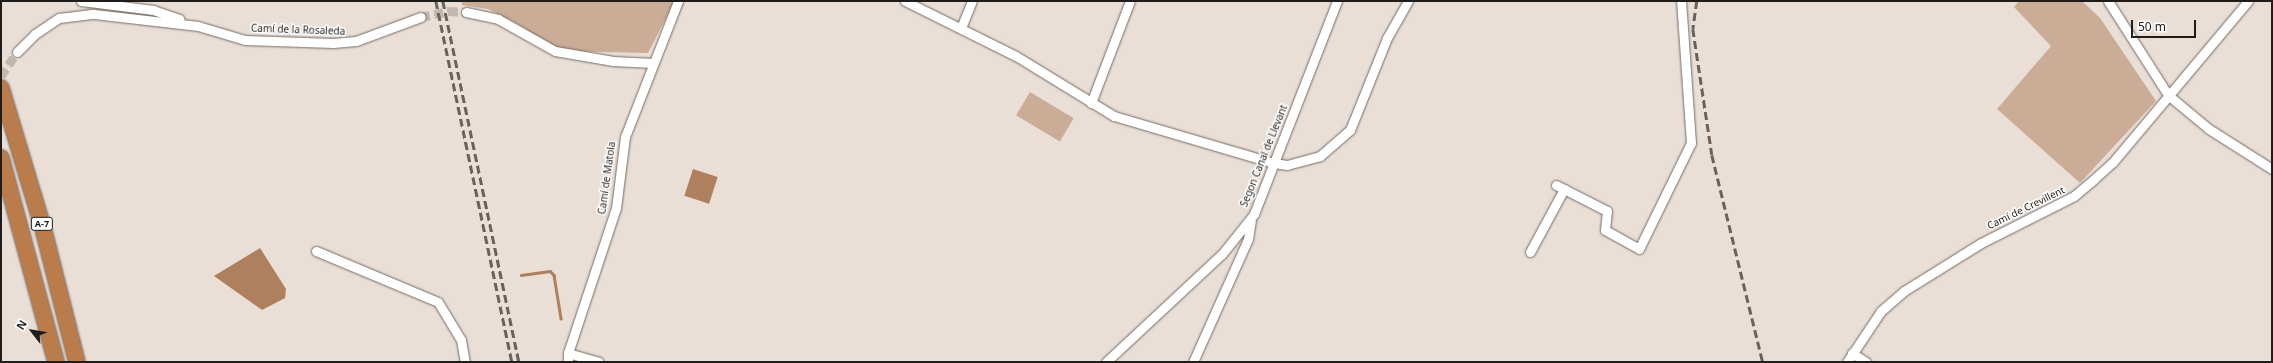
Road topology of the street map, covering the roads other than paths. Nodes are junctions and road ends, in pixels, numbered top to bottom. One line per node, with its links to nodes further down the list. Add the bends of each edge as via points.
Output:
1 (81, 1): 11 (street)
2 (678, 1): 17 (street, Camí de Matola)
3 (905, 1): 15 (street)
4 (972, 1): 15 (street)
5 (1130, 1): 20 (street)
6 (1337, 1): 22 (street, Segon Canal de Llevant)
7 (1408, 1): 22 (street, via 1386,38 1350,130 1320,156 1294,163)
8 (1681, 1): 26 (street, via 1691,143 1639,249 1605,230 1608,211 1560,187)
9 (2108, 1): 19 (street)
10 (2248, 1): 19 (street, Camí de Crevillent)
11 (105, 2): 14 (street, via 153,10)
12 (466, 12): 17 (street, via 498,19 555,51 613,61)
13 (420, 17): 14 (street, Camí de la Rosaleda, via 356,41 333,43 245,40)
14 (198, 26): 16 (street, Camí de la Rosaleda, via 94,14 59,18 35,34)
15 (962, 28): 20 (street, via 1016,56)
16 (16, 52)
17 (653, 63): 28 (street, Camí de Matola, via 625,136 616,208)
18 (1, 88): 30 (highway, A-7, via 43,228)
19 (2168, 95): 23 (street, via 2208,129); 27 (street, Camí de Crevillent, via 2113,162 2074,196 1981,243 1904,291 1881,311)
20 (1091, 103): 22 (street, via 1132,123)
21 (1, 158): 29 (highway, A-7)
22 (1274, 163): 24 (street, Segon Canal de Llevant)
23 (2272, 169)
24 (1251, 218): 33 (street, Segon Canal de Llevant, via 1222,254); 34 (street, via 1248,239)
25 (316, 251): 31 (street, via 438,302 461,340)
26 (1530, 252)
27 (1852, 353): 35 (street, Camí de Crevillent); 36 (street)
28 (568, 357): 32 (street)
29 (56, 362)
30 (77, 362)
31 (465, 362)
32 (599, 362)
33 (1106, 362)
34 (1193, 362)
35 (1846, 362)
36 (1866, 362)

